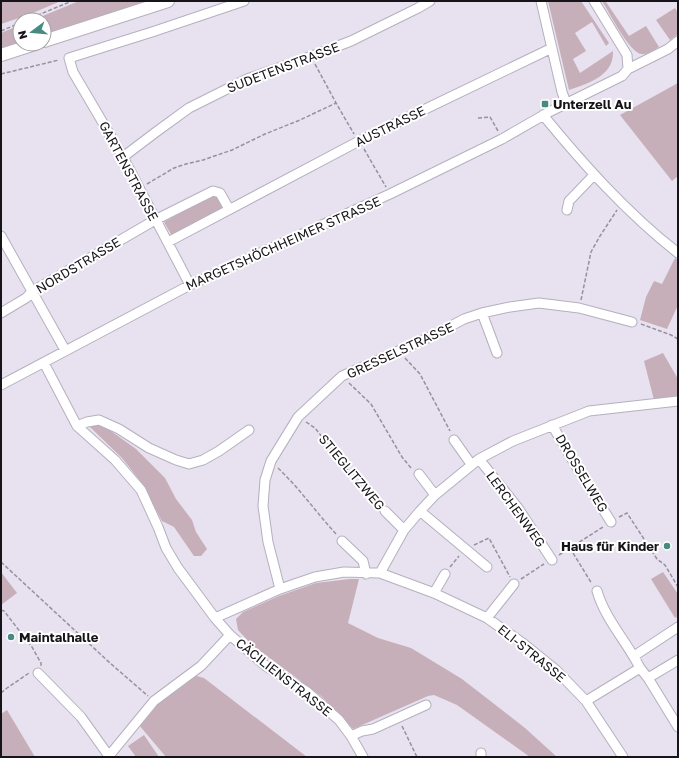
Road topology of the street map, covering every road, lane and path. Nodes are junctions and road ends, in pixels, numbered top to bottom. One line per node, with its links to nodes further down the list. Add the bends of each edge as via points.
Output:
1 (72, 1): 7 (path)
2 (168, 1): 10 (main road)
3 (244, 1): 16 (street)
4 (430, 1): 15 (street, SUDETENSTRASSE, via 351,41)
5 (541, 1): 12 (street)
6 (594, 1): 17 (street, via 627,55)
7 (45, 12)
8 (12, 26): 9 (path)
9 (1, 30)
10 (52, 38)
11 (678, 41): 17 (street, MARGETSHÖCHHEIMER STRASSE)
12 (552, 48): 20 (street); 24 (street, AUSTRASSE)
13 (12, 51): 14 (main road)
14 (1, 55)
15 (312, 56): 19 (path); 25 (street, SUDETENSTRASSE, via 247,79 189,108)
16 (69, 58): 18 (path); 25 (street, GARTENSTRASSE, via 73,72)
17 (628, 69): 20 (street, MARGETSHÖCHHEIMER STRASSE, via 622,76)
18 (1, 74)
19 (336, 103): 24 (path); 27 (path, via 232,150 174,168)
20 (566, 103): 21 (street, MARGETSHÖCHHEIMER STRASSE)
21 (543, 115): 26 (street); 28 (street, MARGETSHÖCHHEIMER STRASSE)
22 (478, 118): 23 (path, via 490,117)
23 (496, 128)
24 (359, 141): 28 (path); 30 (street, AUSTRASSE)
25 (123, 157): 27 (street, GARTENSTRASSE)
26 (594, 175): 29 (street); 31 (street, via 570,201)
27 (141, 189): 32 (street, GARTENSTRASSE)
28 (390, 194): 36 (street, MARGETSHÖCHHEIMER STRASSE)
29 (622, 204): 35 (street); 38 (path, via 591,252)
30 (229, 209): 32 (street, via 220,193 213,191); 34 (street, AUSTRASSE)
31 (567, 210)
32 (156, 220): 34 (street, GARTENSTRASSE); 37 (street, NORDSTRASSE)
33 (1, 236): 37 (street)
34 (168, 242): 36 (street, GARTENSTRASSE)
35 (678, 253)
36 (190, 285): 43 (street, MARGETSHÖCHHEIMER STRASSE)
37 (32, 291): 39 (street, NORDSTRASSE, via 26,298); 43 (street)
38 (579, 308): 40 (street, GRESSELSTRASSE, via 539,303); 41 (street, GRESSELSTRASSE)
39 (1, 313)
40 (482, 313): 44 (street, GRESSELSTRASSE); 45 (street)
41 (632, 322): 42 (path)
42 (678, 338)
43 (65, 350): 46 (street, MARGETSHÖCHHEIMER STRASSE)
44 (398, 351): 47 (street, GRESSELSTRASSE); 54 (path, via 420,374)
45 (497, 353)
46 (44, 363): 48 (street, MARGETSHÖCHHEIMER STRASSE); 52 (street, CÄCILIENSTRASSE)
47 (342, 376): 50 (street, GRESSELSTRASSE); 57 (path, via 371,404 402,457)
48 (1, 385)
49 (678, 401): 51 (street, via 589,411)
50 (298, 417): 55 (street, GRESSELSTRASSE); 60 (path, STIEGLITZWEG, via 315,428 369,497)
51 (552, 425): 56 (street, via 513,441); 61 (street, DROSSELWEG)
52 (77, 426): 53 (street, via 99,420 150,448 189,464 219,451); 78 (street, CÄCILIENSTRASSE, via 115,460 141,490 166,548)
53 (249, 430)
54 (454, 440): 56 (street, LERCHENWEG)
55 (271, 461): 63 (path, via 290,479); 74 (street, GRESSELSTRASSE, via 265,480 263,506 268,542)
56 (475, 461): 58 (street); 66 (street, LERCHENWEG, via 518,508)
57 (419, 474): 58 (street)
58 (435, 495): 59 (street)
59 (420, 511): 62 (street); 65 (street)
60 (385, 512): 62 (street, STIEGLITZWEG)
61 (611, 522): 64 (path); 73 (path, via 627,513)
62 (404, 530): 69 (street)
63 (342, 541): 70 (street, via 363,561)
64 (570, 548): 66 (path); 75 (path)
65 (465, 549): 68 (street); 71 (path); 72 (path, via 489,538)
66 (552, 560): 72 (path)
67 (1, 562): 88 (path)
68 (487, 567)
69 (380, 573): 70 (street, ELI-STRASSE); 76 (street, ELI-STRASSE)
70 (366, 574): 74 (street, ELI-STRASSE, via 344,572 315,577)
71 (445, 574): 76 (street)
72 (514, 584): 79 (street)
73 (678, 587)
74 (280, 589): 78 (street, ELI-STRASSE)
75 (596, 591): 82 (street, via 603,608)
76 (434, 593): 79 (street, ELI-STRASSE)
77 (1, 610): 85 (path, via 32,647 42,664)
78 (215, 618): 81 (street, CÄCILIENSTRASSE)
79 (487, 618): 89 (street, ELI-STRASSE, via 556,670)
80 (678, 627): 82 (street)
81 (230, 635): 88 (street, via 201,666); 93 (street, CÄCILIENSTRASSE, via 266,666 306,691 338,720)
82 (634, 656): 84 (street)
83 (678, 660): 86 (street)
84 (640, 668): 86 (street); 89 (street)
85 (38, 673): 87 (path, via 32,671); 94 (street, via 81,717)
86 (648, 678): 92 (street)
87 (1, 694)
88 (154, 701): 94 (street)
89 (586, 701): 97 (street, ELI-STRASSE)
90 (426, 705): 91 (street)
91 (398, 718): 93 (street); 96 (path)
92 (678, 727)
93 (351, 736): 95 (street, CÄCILIENSTRASSE)
94 (109, 756)
95 (363, 757)
96 (417, 757)
97 (623, 757)

